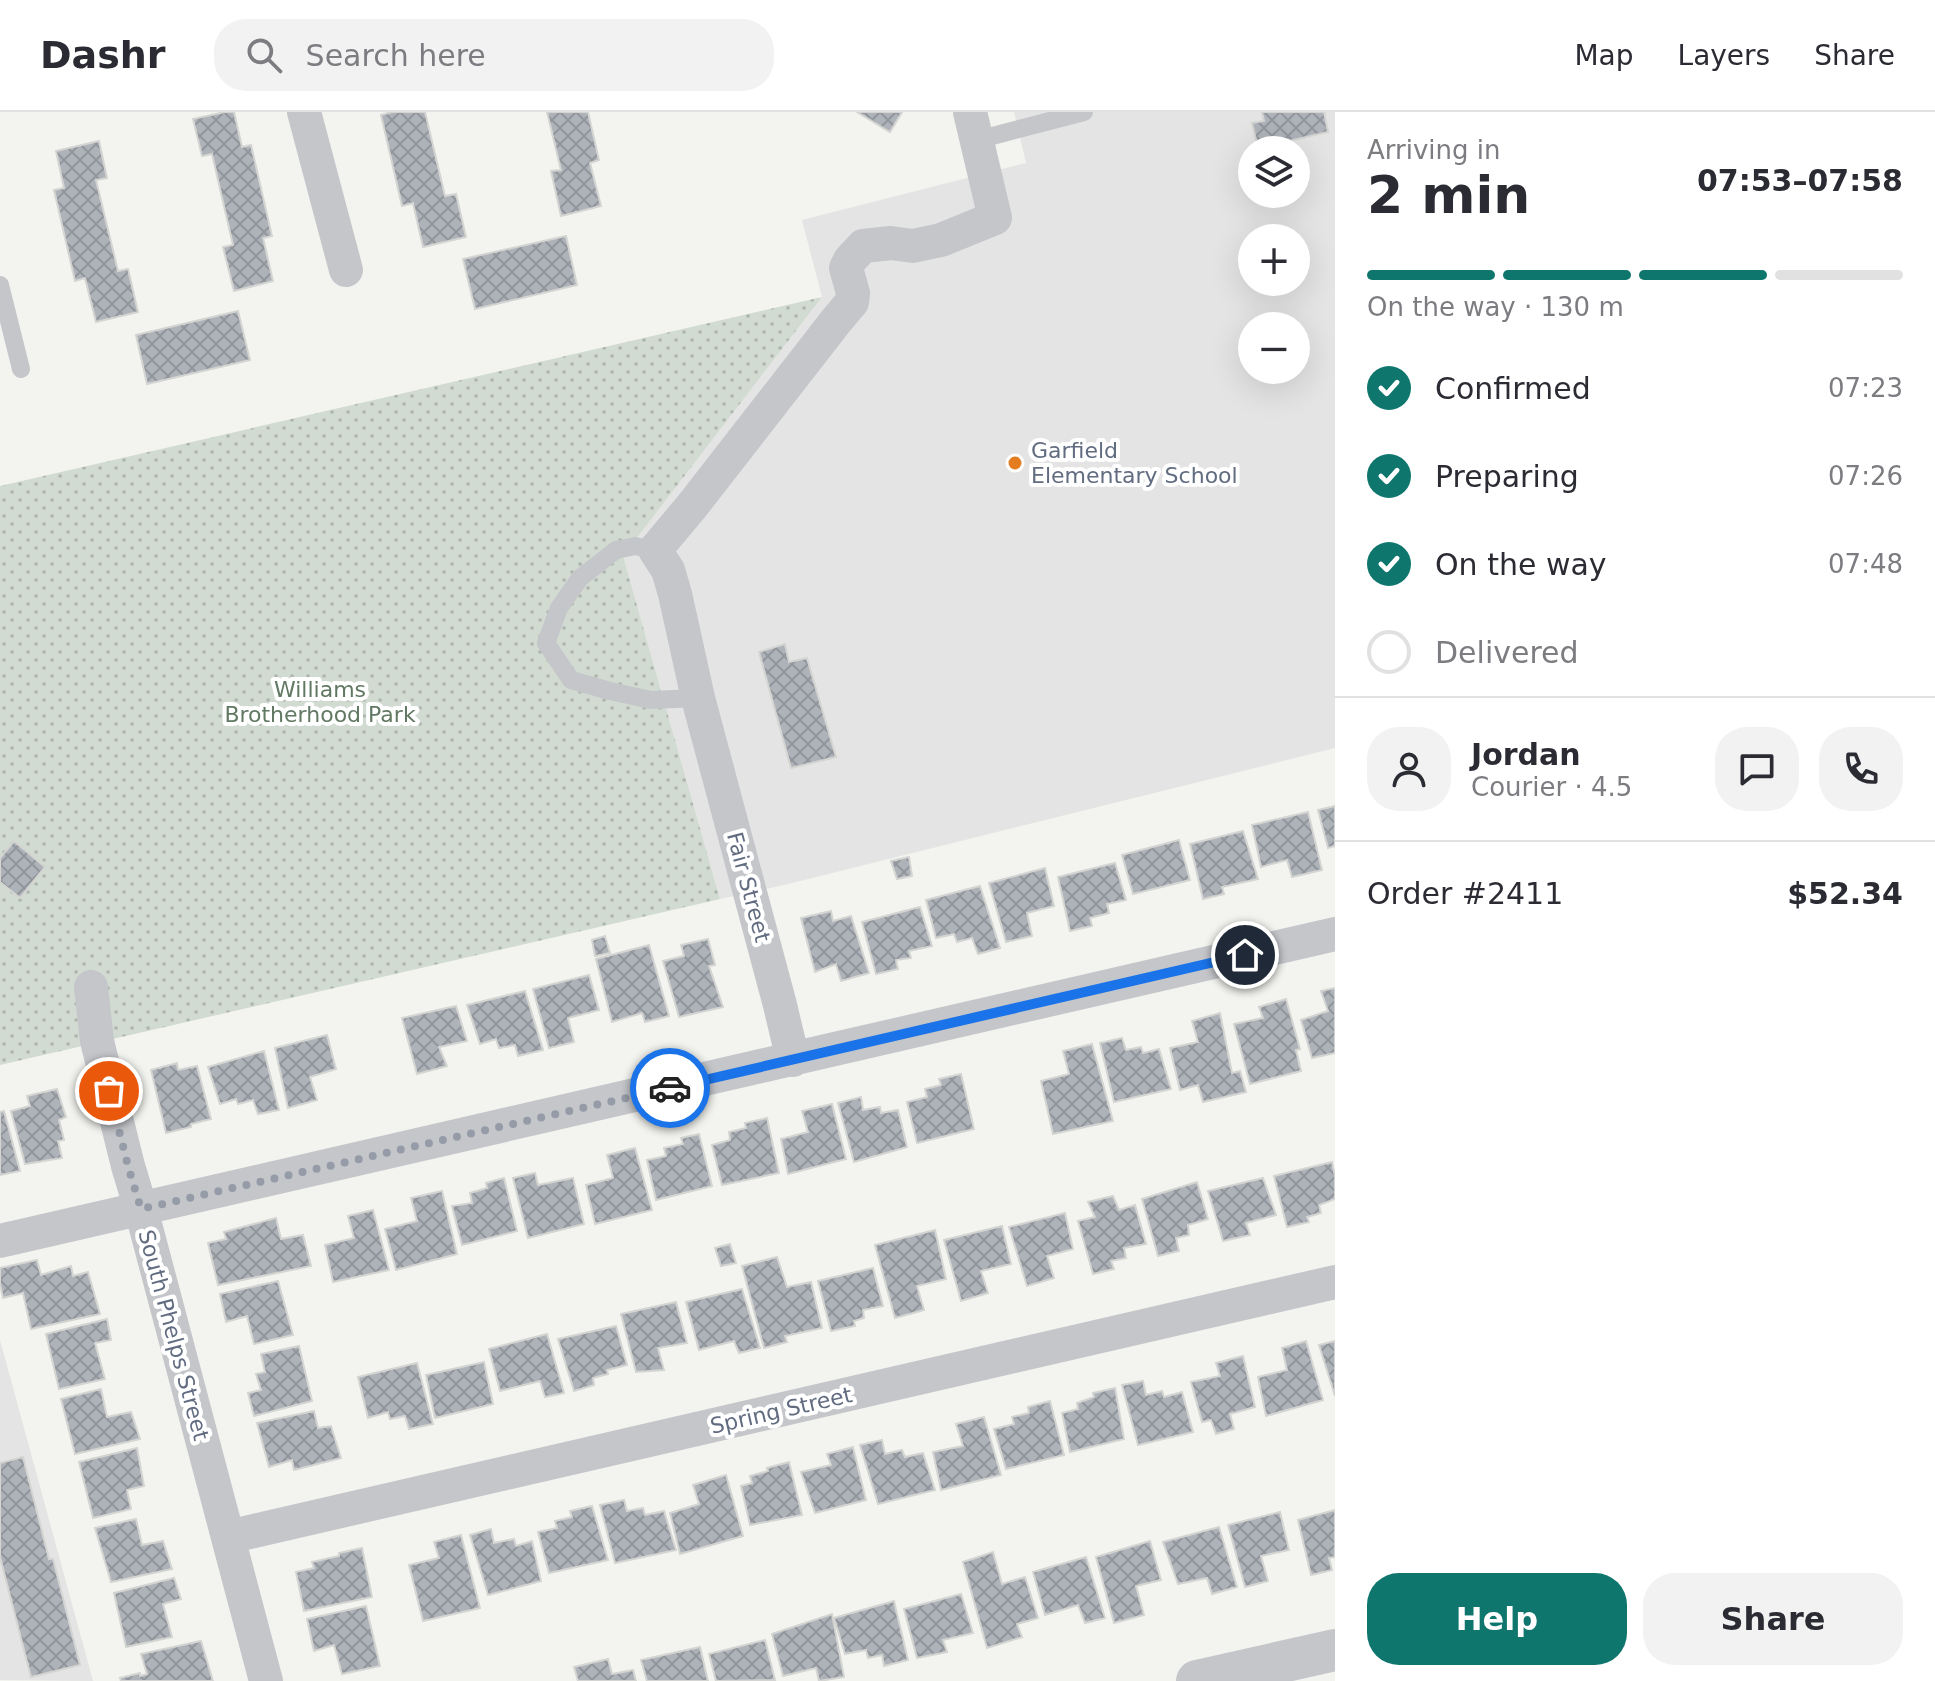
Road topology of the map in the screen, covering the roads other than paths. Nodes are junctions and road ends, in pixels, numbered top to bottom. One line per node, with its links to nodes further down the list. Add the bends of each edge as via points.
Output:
1 (304, 112): 4 (street)
2 (1084, 112): 3 (lane)
3 (974, 126): 7 (street, via 995,218 913,246 863,246 846,268 852,302)
4 (346, 270)
5 (0, 285): 6 (lane)
6 (21, 369)
7 (655, 550): 8 (street, Fair Street, via 668,570); 8 (lane, via 616,550 580,578 559,608 546,643 571,680)
8 (701, 707): 11 (street, Fair Street)
9 (1335, 934): 11 (street)
10 (91, 987): 12 (street, South Phelps Street, via 97,1041)
11 (793, 1060): 12 (street)
12 (141, 1209): 13 (street); 15 (street, South Phelps Street)
13 (0, 1241)
14 (1335, 1282): 15 (street, Spring Street)
15 (228, 1537): 17 (street, South Phelps Street)
16 (1335, 1650): 18 (street)
17 (266, 1681)
18 (1197, 1681)

